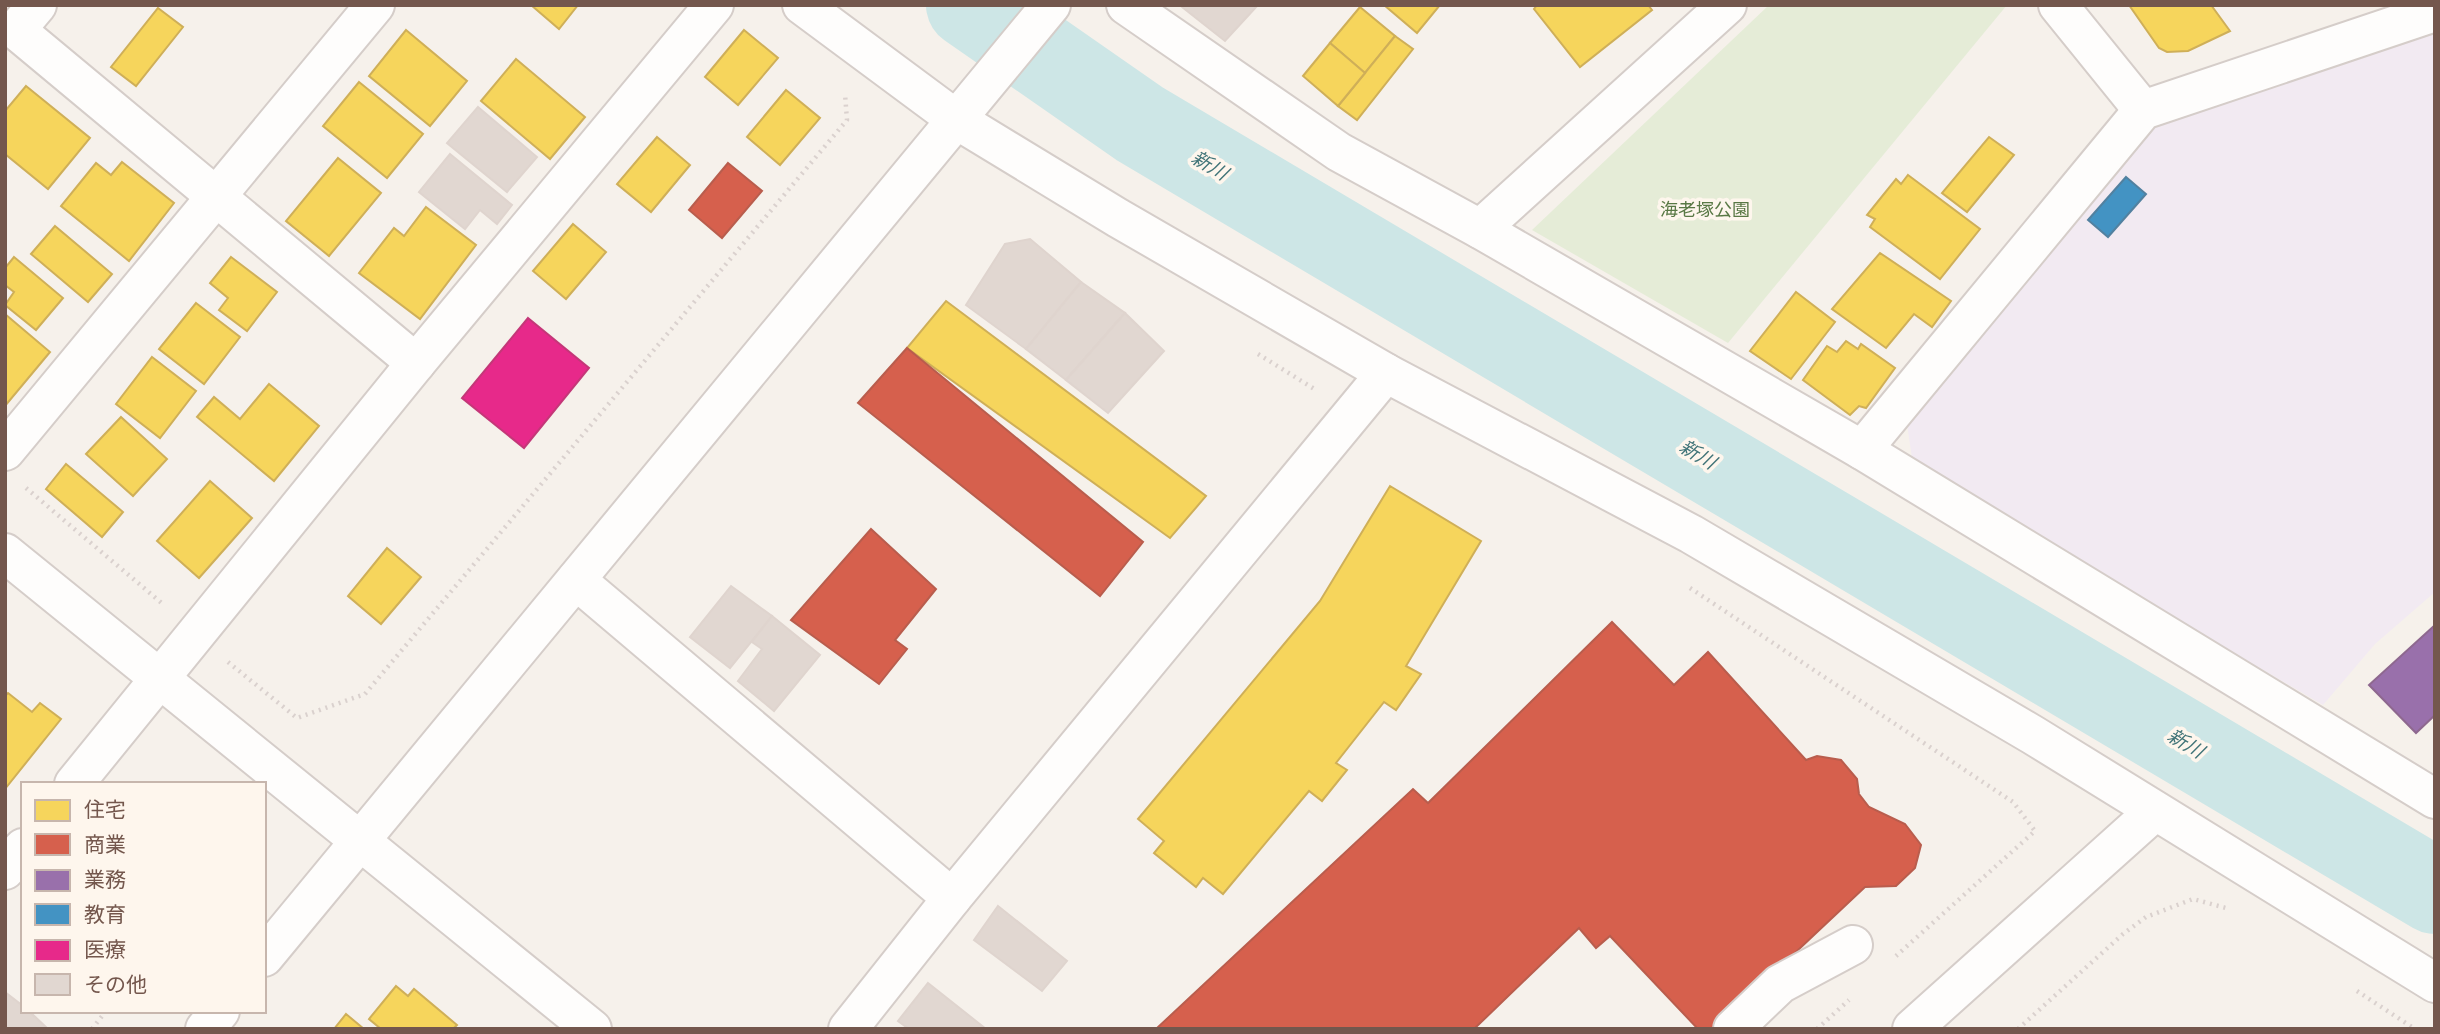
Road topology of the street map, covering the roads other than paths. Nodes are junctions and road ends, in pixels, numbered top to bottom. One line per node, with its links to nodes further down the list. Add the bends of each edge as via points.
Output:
1 (375, 5): 12 (street)
2 (714, 5): 14 (street)
3 (802, 5): 11 (street)
4 (1051, 5): 11 (street)
5 (1126, 5): 13 (street, via 1339,152)
6 (1727, 5): 13 (street)
7 (2058, 5): 10 (street)
8 (2435, 12): 10 (street)
9 (19, 26): 12 (street)
10 (2143, 110): 16 (street)
11 (957, 120): 15 (street); 19 (street)
12 (217, 196): 14 (street); 17 (street)
13 (1480, 229): 16 (street)
14 (416, 363): 20 (street)
15 (1386, 373): 23 (street, via 1691,534); 27 (street)
16 (1862, 450): 22 (street)
17 (5, 451)
18 (5, 554): 20 (street)
19 (576, 580): 24 (street); 27 (street)
20 (158, 678): 21 (street); 24 (street)
21 (76, 782)
22 (2435, 799)
23 (2155, 811): 30 (street); 36 (street)
24 (359, 843): 29 (street); 33 (street)
25 (21, 850): 26 (street)
26 (5, 870)
27 (952, 898): 34 (street)
28 (1853, 945): 35 (street, via 1780,984)
29 (266, 955)
30 (2435, 983)
31 (218, 1013): 32 (street)
32 (205, 1029)
33 (592, 1029)
34 (848, 1029)
35 (1733, 1029)
36 (1912, 1029)

